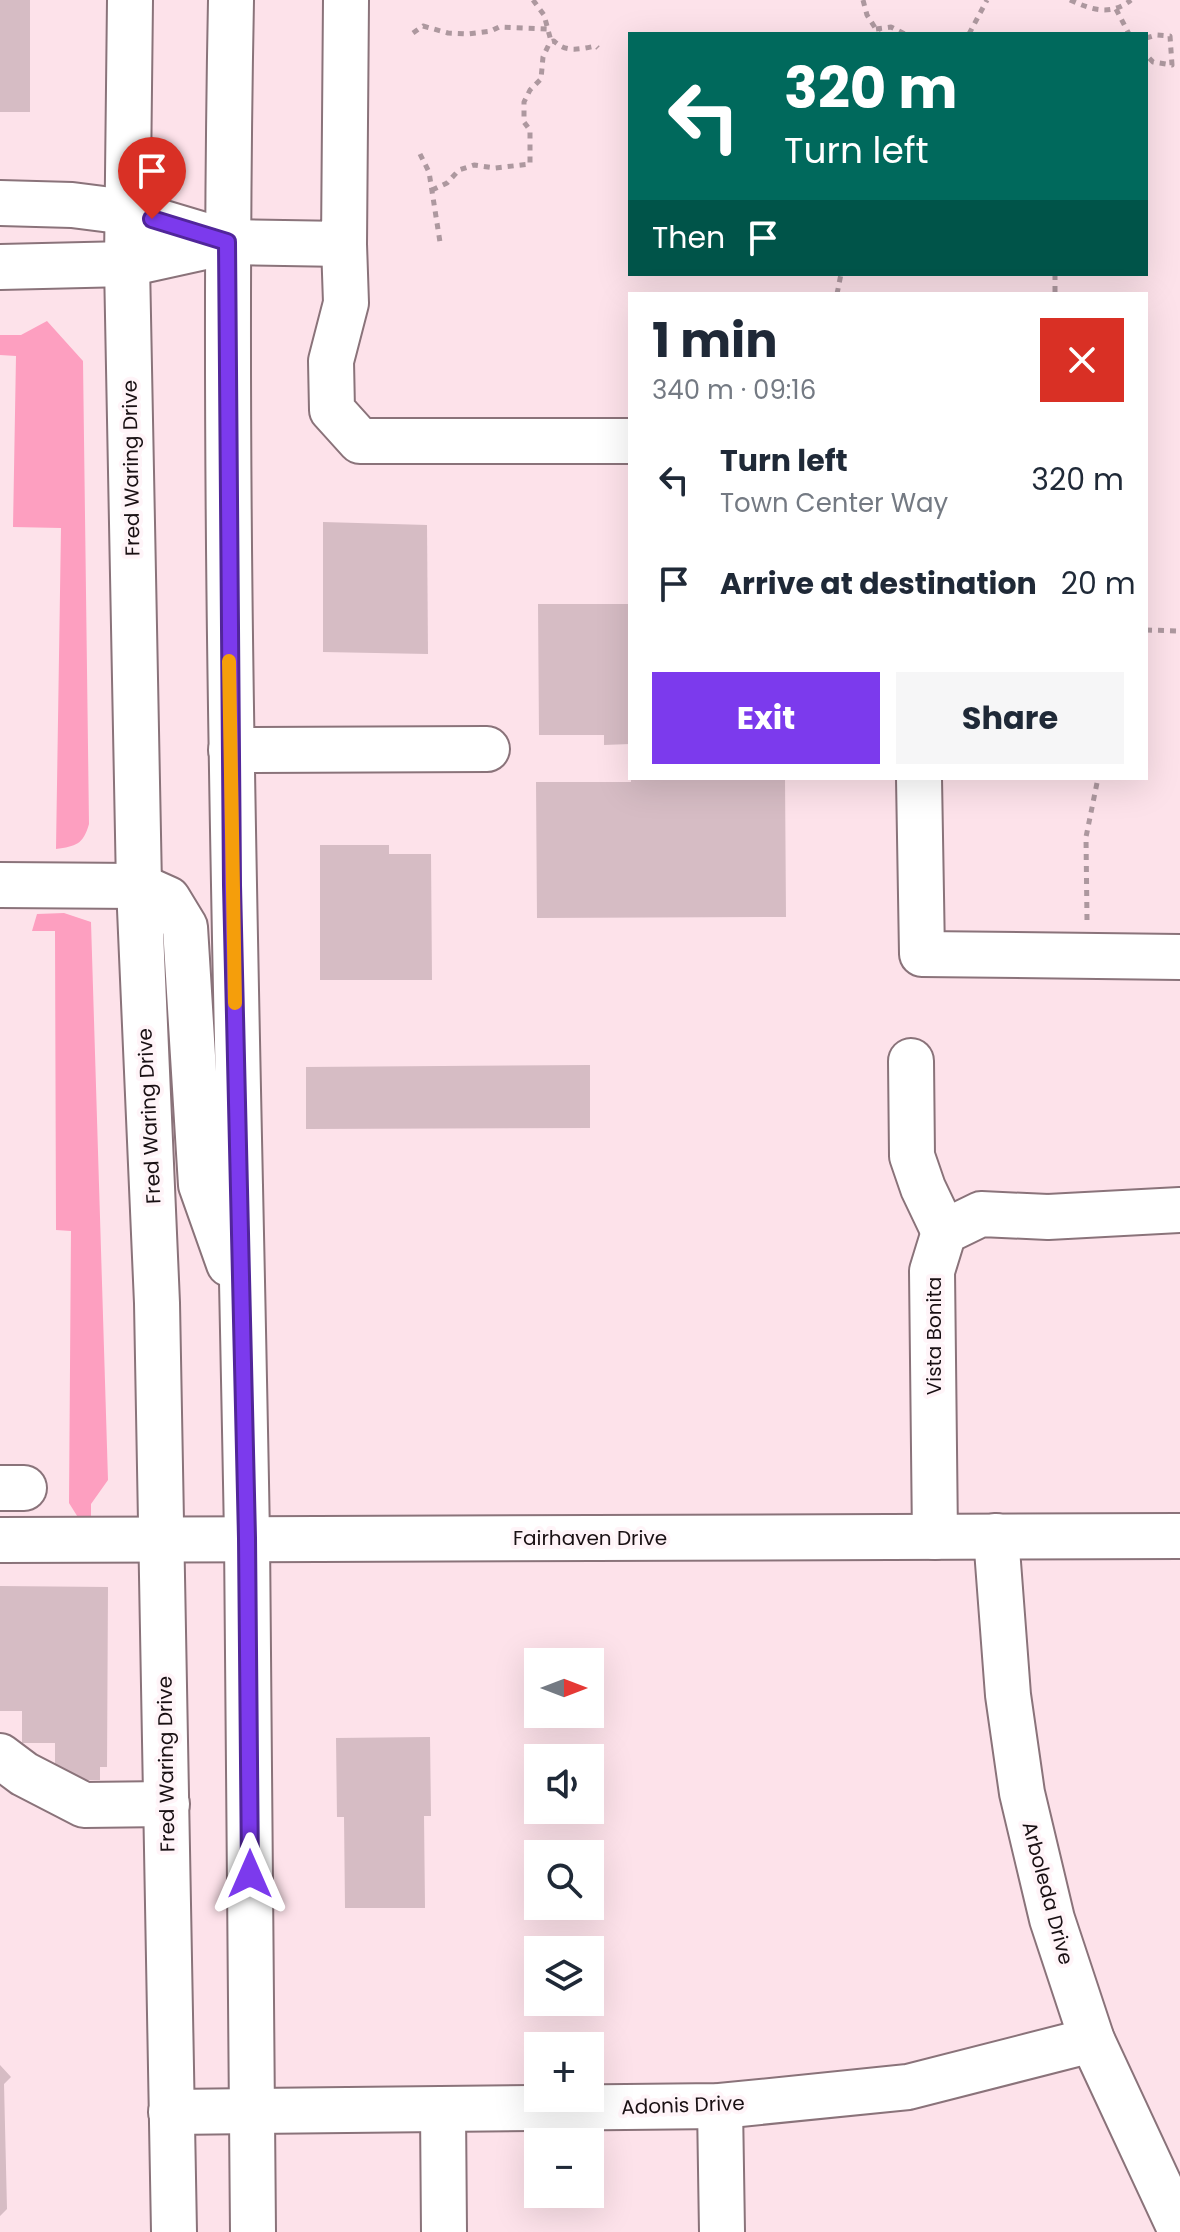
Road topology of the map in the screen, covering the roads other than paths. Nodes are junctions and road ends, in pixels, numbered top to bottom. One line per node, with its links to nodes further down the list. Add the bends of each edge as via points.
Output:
1 (130, 0): 5 (main road, Fred Waring Drive)
2 (231, 0): 6 (main road)
3 (346, 0): 7 (main road)
4 (0, 203): 5 (main road)
5 (127, 212): 6 (main road); 8 (main road, Fred Waring Drive)
6 (227, 242): 7 (main road); 8 (main road); 12 (main road)
7 (344, 244): 10 (main road, via 346,303 331,361 332,410 360,441)
8 (127, 264): 9 (main road); 15 (main road, Fred Waring Drive)
9 (0, 267)
10 (628, 441)
11 (487, 749): 12 (main road)
12 (231, 750): 20 (main road)
13 (919, 780): 16 (main road, via 922,954)
14 (0, 885): 15 (main road)
15 (139, 886): 20 (main road, via 168,899 185,927 201,1185); 26 (main road, Fred Waring Drive)
16 (1180, 957)
17 (911, 1061): 19 (main road, via 912,1156)
18 (1180, 1210): 19 (main road, via 1048,1217 981,1214)
19 (944, 1232): 23 (main road, Vista Bonita, via 932,1271)
20 (241, 1300): 24 (main road)
21 (996, 1536): 22 (main road, Fairhaven Drive); 23 (main road, Fairhaven Drive); 29 (main road, Arboleda Drive, via 1008,1695 1022,1793 1052,1919)
22 (1180, 1536)
23 (935, 1537): 24 (main road, Fairhaven Drive)
24 (247, 1538): 26 (main road, Fairhaven Drive); 32 (main road)
25 (0, 1540): 26 (main road, Fairhaven Drive)
26 (163, 1540): 28 (main road, Fred Waring Drive)
27 (0, 1756): 28 (main road, via 84,1805)
28 (167, 1804): 33 (main road, Fred Waring Drive)
29 (1092, 2040): 30 (main road, Adonis Drive, via 908,2087); 34 (main road, Arboleda Drive)
30 (720, 2106): 31 (main road, Adonis Drive); 38 (main road)
31 (443, 2109): 32 (main road, Adonis Drive); 37 (main road)
32 (251, 2110): 33 (main road, Adonis Drive); 36 (main road)
33 (171, 2112): 35 (main road, Fred Waring Drive)
34 (1180, 2229)
35 (174, 2232)
36 (253, 2232)
37 (444, 2232)
38 (722, 2232)

